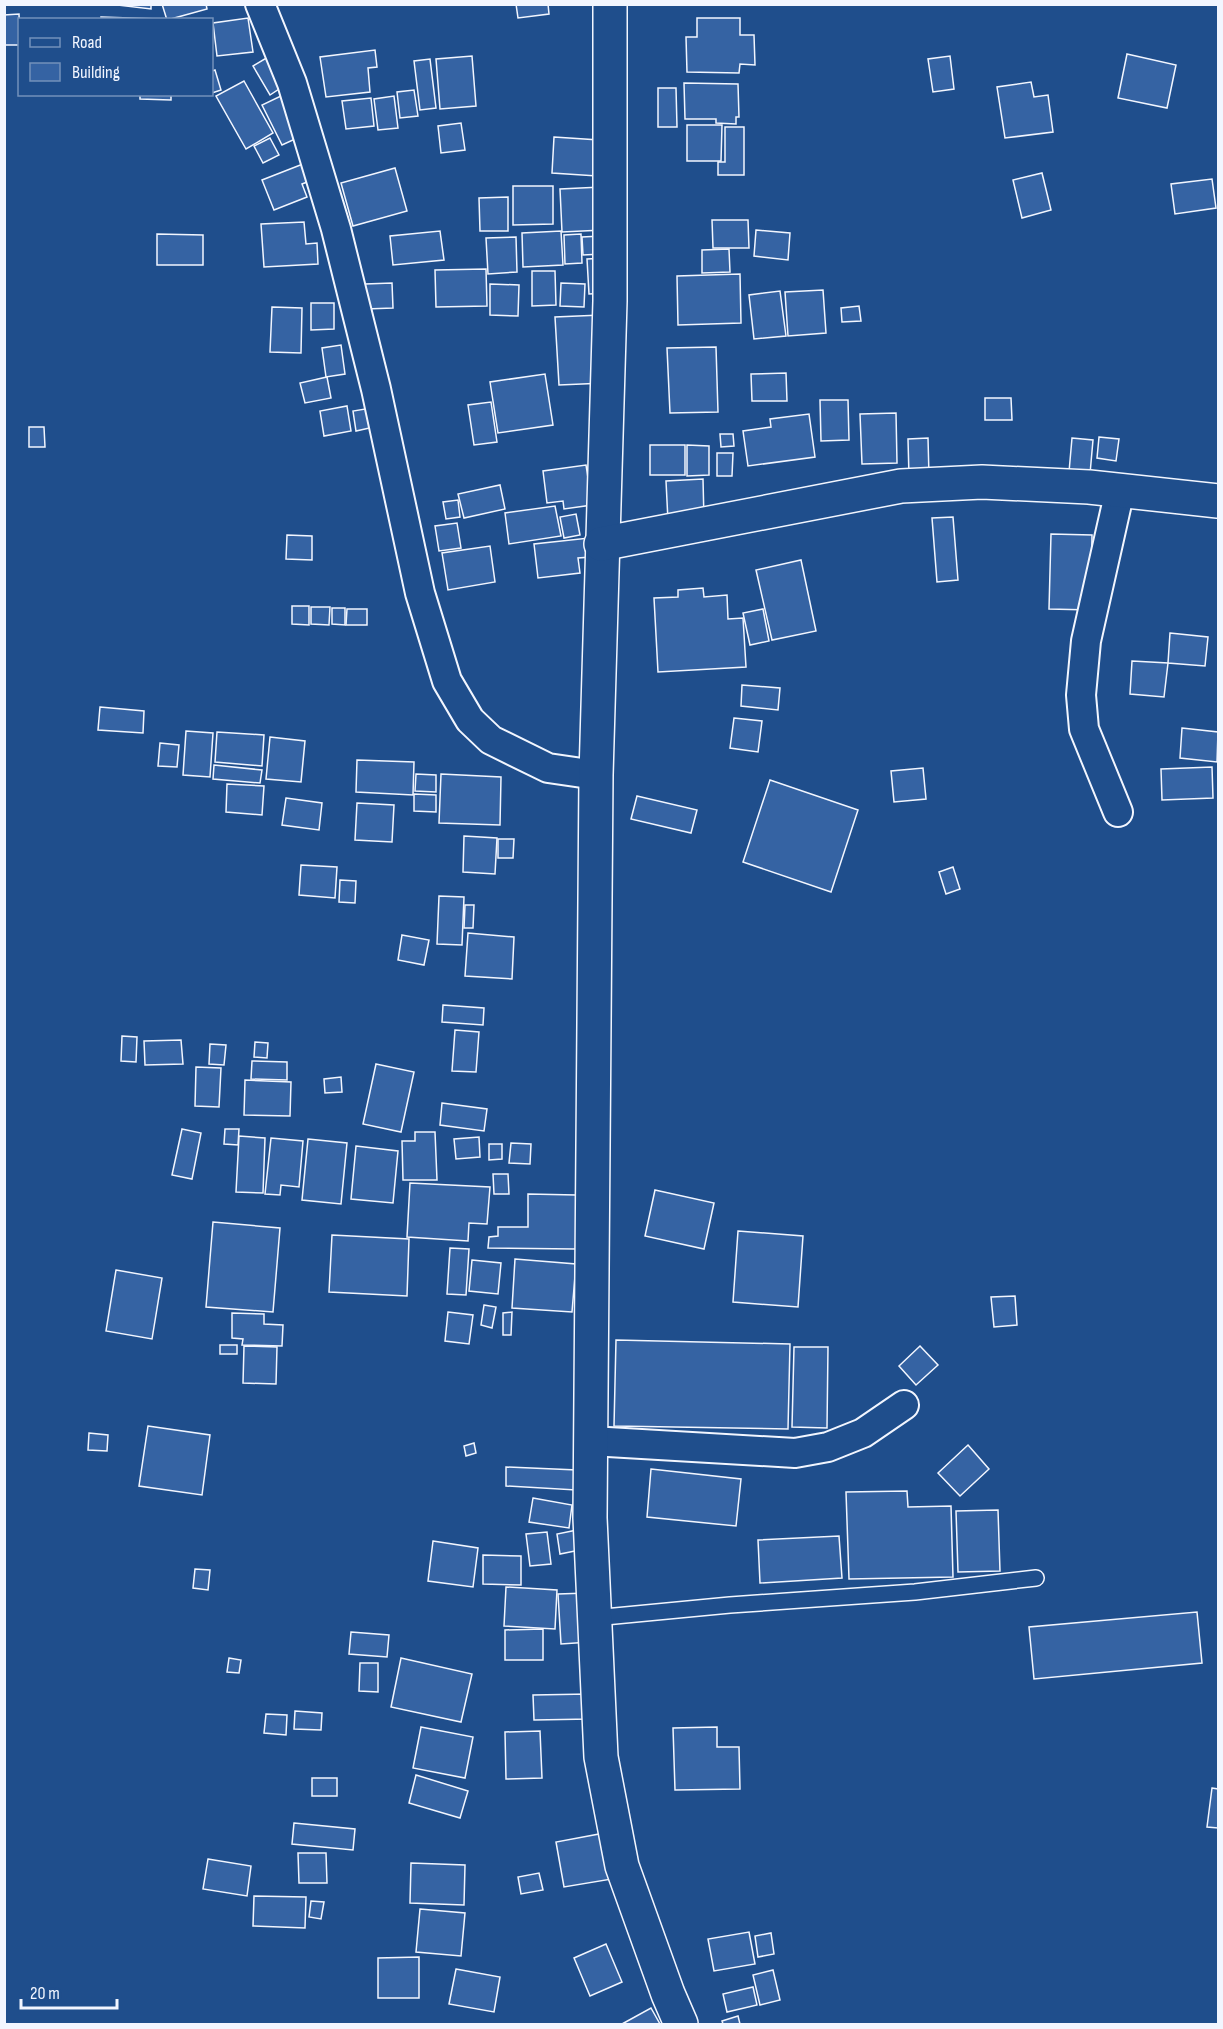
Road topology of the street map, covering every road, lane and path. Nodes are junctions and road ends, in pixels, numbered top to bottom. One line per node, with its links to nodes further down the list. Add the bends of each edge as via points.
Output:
1 (260, 4): 6 (street, via 292,83 336,229 376,388 420,593 447,681 470,720 491,740 548,768)
2 (610, 4): 5 (street, via 610,301)
3 (1120, 490): 4 (street); 5 (street, via 982,482 901,486); 7 (street, via 1086,641 1081,695 1084,729)
4 (1218, 501)
5 (601, 544): 6 (street)
6 (596, 776): 9 (street)
7 (1118, 812)
8 (904, 1405): 9 (street, via 863,1433 828,1447 795,1453)
9 (591, 1441): 11 (street)
10 (1036, 1578): 11 (lane, via 915,1592)
11 (594, 1618): 12 (street, via 601,1756 622,1866)
12 (681, 2025)

